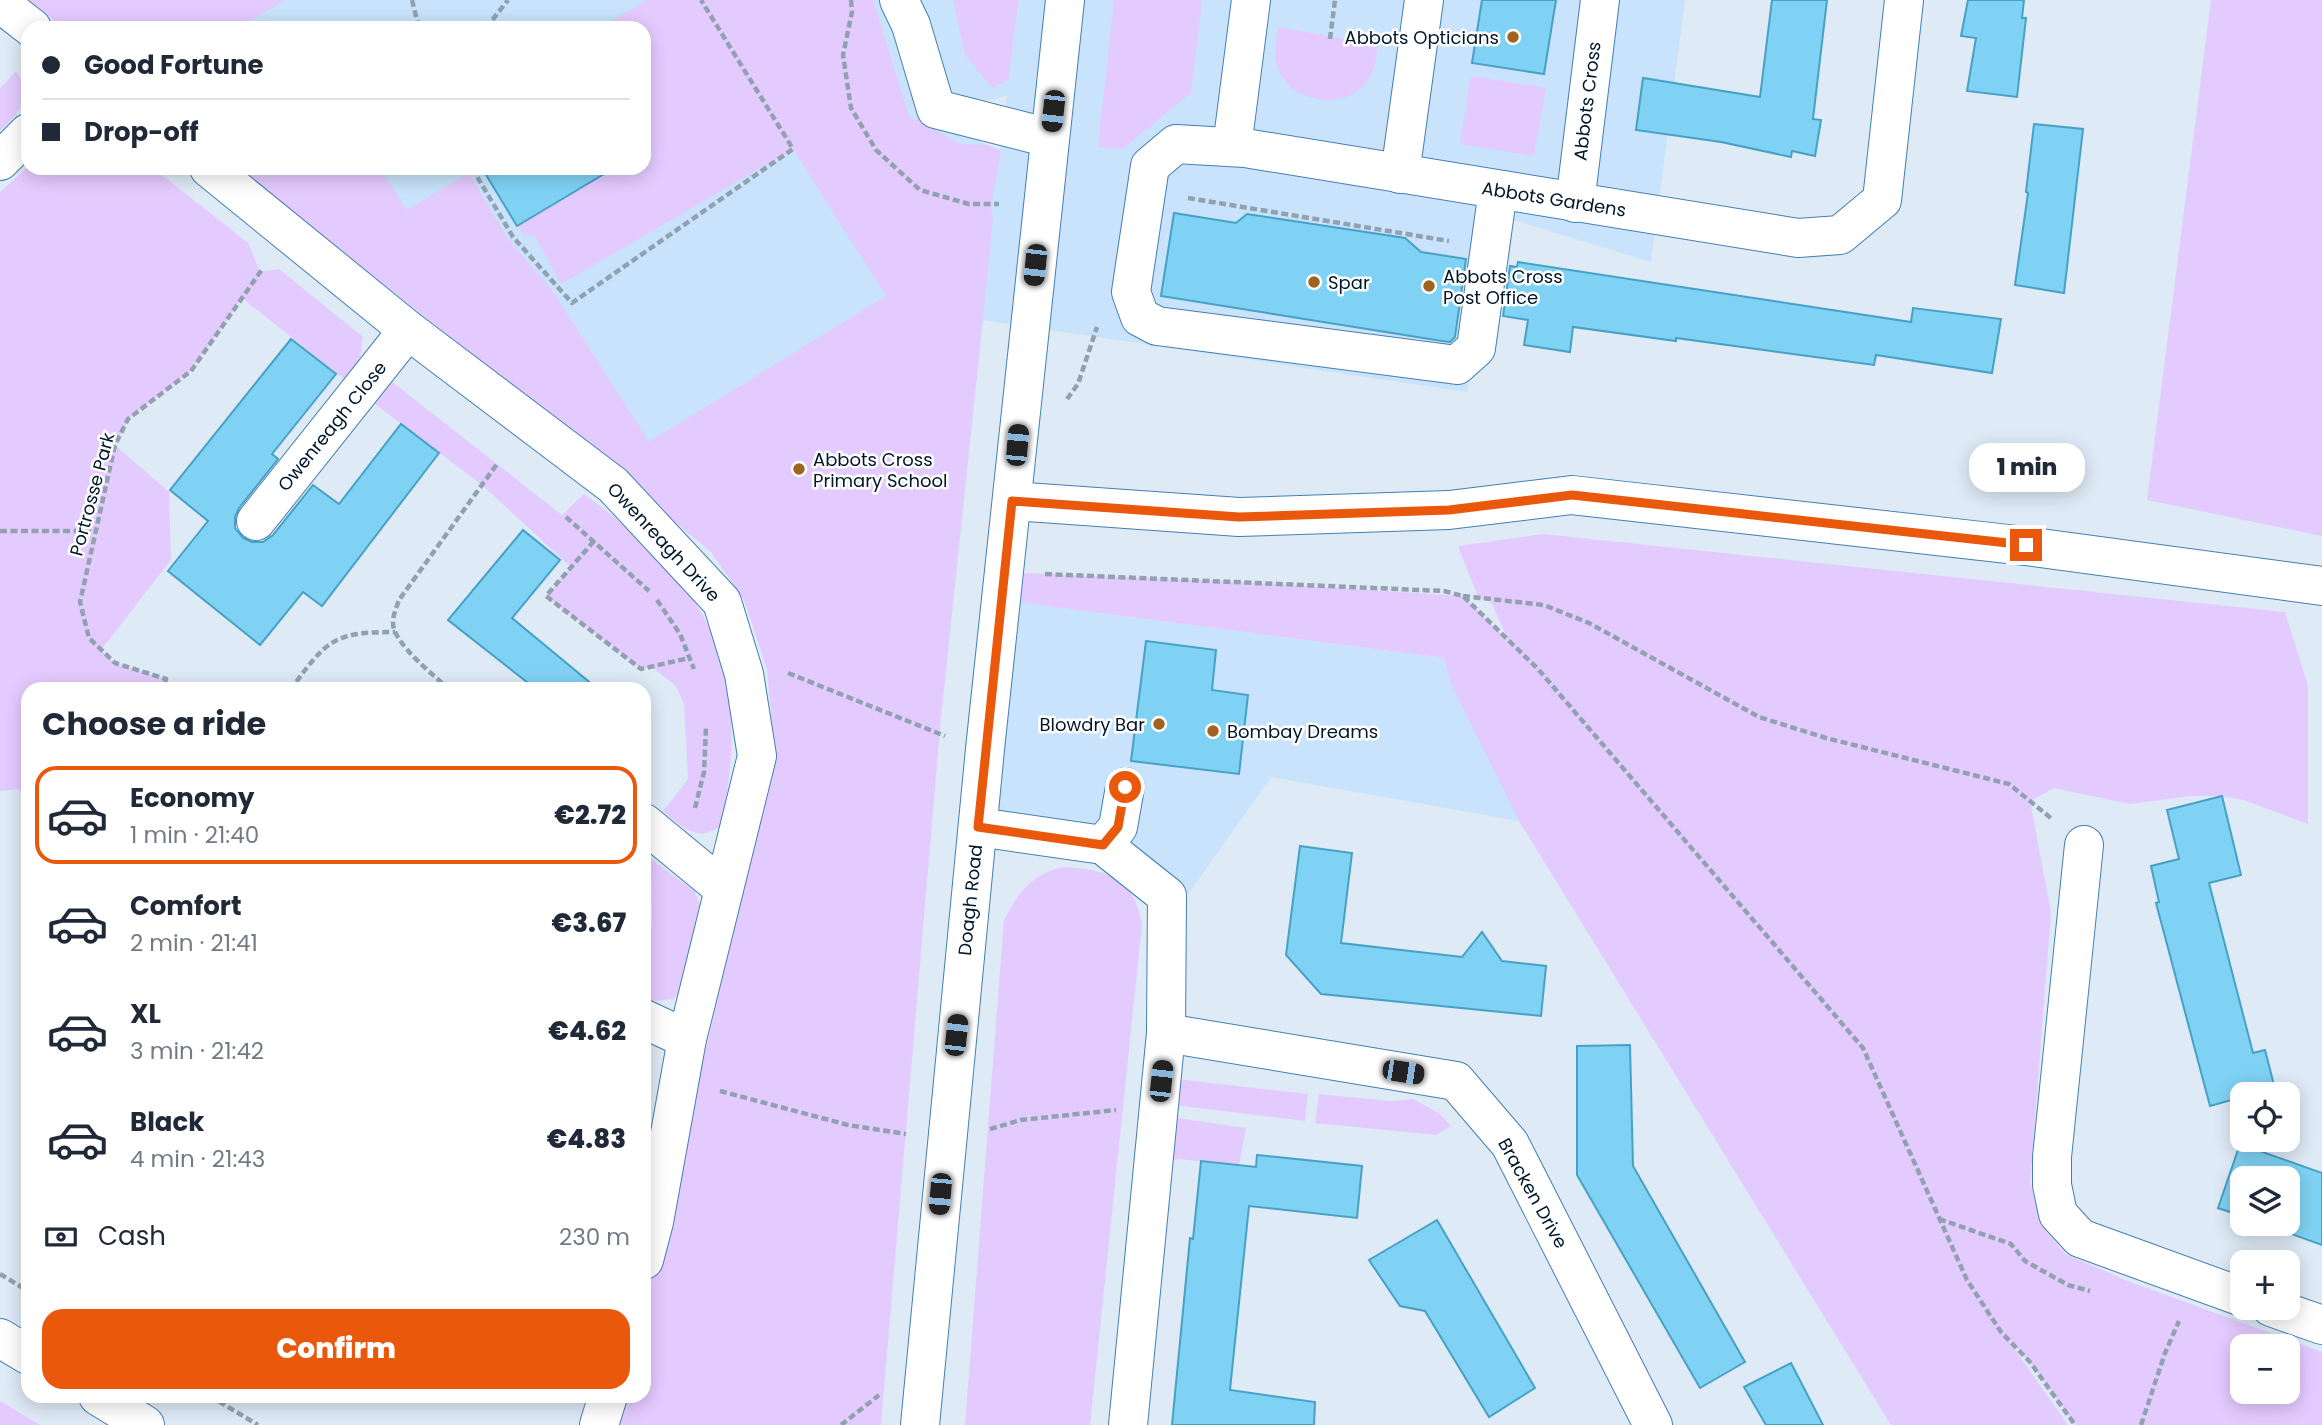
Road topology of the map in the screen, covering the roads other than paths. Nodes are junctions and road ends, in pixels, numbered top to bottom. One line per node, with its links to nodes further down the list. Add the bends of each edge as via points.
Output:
1 (899, 0): 9 (street, via 936,109)
2 (1065, 0): 9 (street, Doagh Road)
3 (1251, 0): 11 (street)
4 (1424, 0): 13 (street)
5 (1600, 0): 16 (street, Abbots Cross)
6 (1905, 0): 16 (street, Abbots Gardens, via 1882,200 1840,235 1798,238)
7 (0, 3): 8 (street)
8 (23, 21)
9 (1050, 138): 18 (street, Doagh Road)
10 (21, 140): 12 (street)
11 (1233, 147): 13 (street, Abbots Gardens); 15 (street, Abbots Gardens, via 1176,144 1150,166 1130,292 1140,317 1157,326 1457,365 1476,348)
12 (0, 162)
13 (1400, 174): 15 (street, Abbots Gardens)
14 (218, 175): 17 (street, Owenreagh Drive)
15 (1498, 190): 16 (street, Abbots Gardens)
16 (1575, 203)
17 (408, 330): 19 (street, Owenreagh Close); 26 (street, Owenreagh Drive, via 613,485 722,602 744,674 757,756)
18 (1012, 501): 20 (street, via 1239,517 1449,510 1572,495 2026,545); 22 (street, Doagh Road)
19 (256, 521)
20 (2322, 586)
21 (1125, 787): 24 (street, via 1118,827)
22 (978, 827): 24 (street); 40 (street, Doagh Road)
23 (651, 829): 26 (street)
24 (1103, 845): 28 (street, via 1167,896)
25 (2084, 845): 31 (street, via 2052,1157 2058,1213 2080,1238)
26 (724, 889): 29 (street, Owenreagh Drive)
27 (651, 1022): 29 (street)
28 (1166, 1033): 41 (street); 42 (street, Bracken Drive, via 1456,1081 1510,1144)
29 (687, 1039): 30 (street, Owenreagh Drive)
30 (651, 1211)
31 (2230, 1293)
32 (2300, 1317): 33 (street)
33 (2322, 1325)
34 (0, 1338): 35 (street)
35 (21, 1351)
36 (109, 1403): 38 (street)
37 (606, 1403): 39 (street)
38 (145, 1425)
39 (599, 1425)
40 (920, 1425)
41 (1128, 1425)
42 (1653, 1425)

